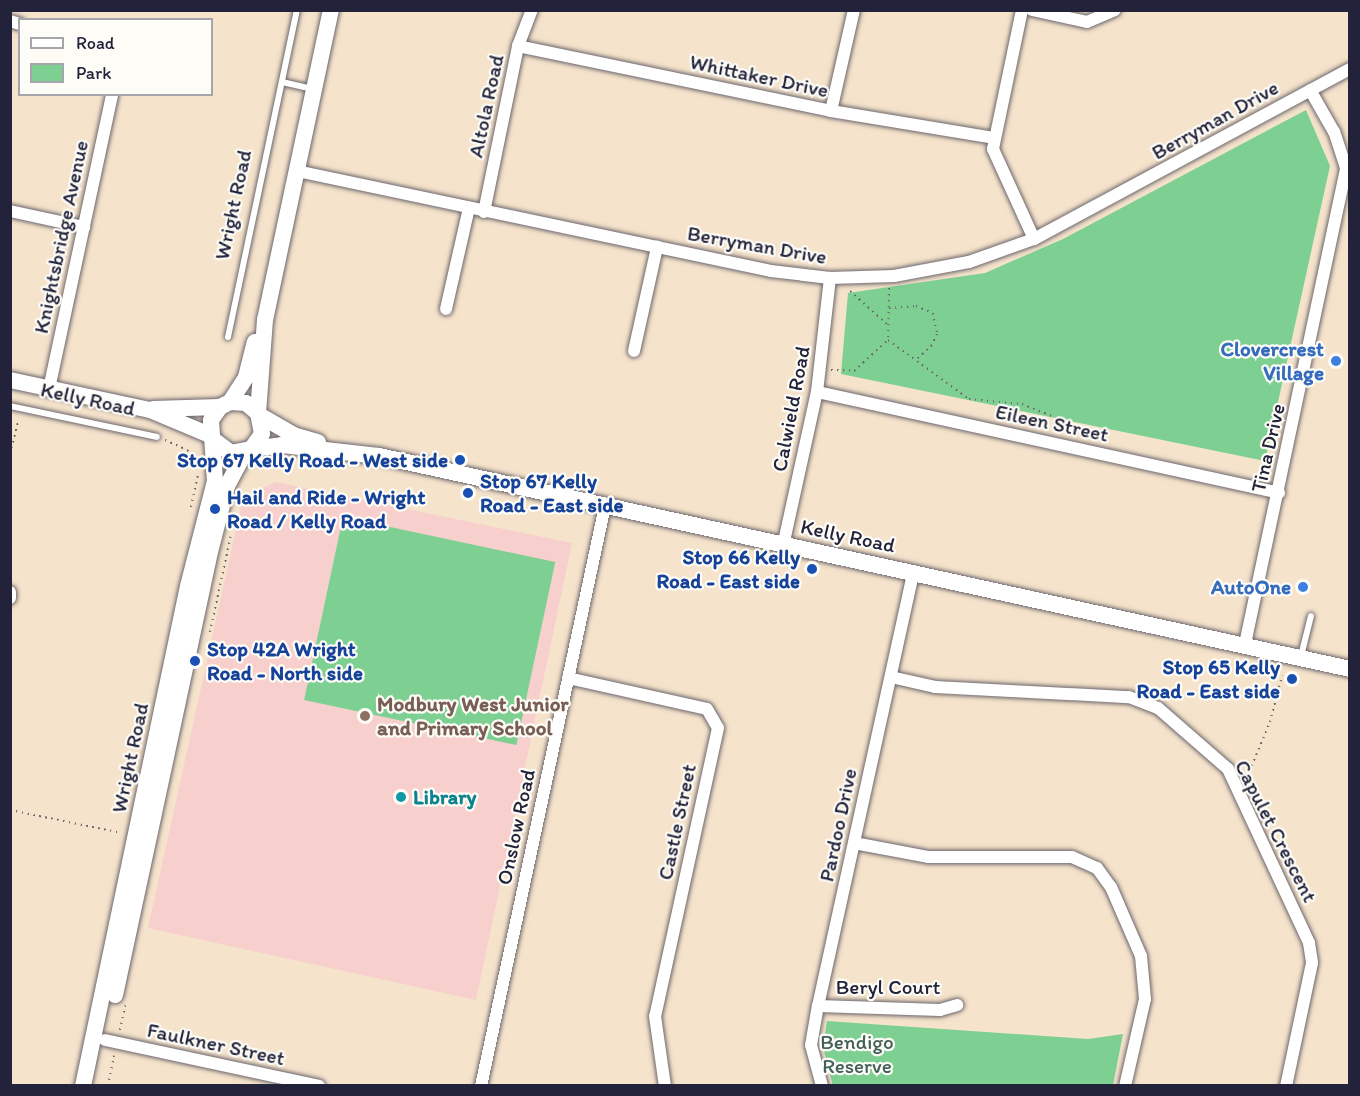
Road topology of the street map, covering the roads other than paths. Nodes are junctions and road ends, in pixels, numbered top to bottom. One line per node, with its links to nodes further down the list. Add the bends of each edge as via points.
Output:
1 (297, 10): 10 (lane, Wright Road)
2 (331, 10): 11 (main road)
3 (532, 10): 8 (street, Altola Road)
4 (854, 10): 14 (street)
5 (1022, 10): 15 (street)
6 (1032, 10): 7 (street, via 1087,22)
7 (1115, 10)
8 (518, 46): 14 (street, Whittaker Drive); 19 (street, Altola Road)
9 (1350, 69): 12 (street, Berryman Drive)
10 (282, 82): 11 (lane); 26 (lane, Wright Road)
11 (314, 89): 16 (main road)
12 (1310, 90): 21 (street, Berryman Drive); 39 (street, Tina Drive, via 1341,147 1346,168)
13 (112, 96): 20 (street, Knightsbridge Avenue)
14 (831, 111): 15 (street, Whittaker Drive)
15 (994, 138): 21 (street, via 997,163)
16 (297, 171): 17 (street, Berryman Drive); 25 (main road)
17 (469, 208): 19 (street, Berryman Drive); 24 (street)
18 (10, 211): 20 (street)
19 (484, 212): 22 (street, Berryman Drive)
20 (84, 226): 29 (street, Knightsbridge Avenue)
21 (1034, 239): 23 (street, Berryman Drive, via 969,262 919,274)
22 (657, 247): 23 (street, Berryman Drive, via 771,271); 27 (street)
23 (830, 278): 30 (street, Calwield Road)
24 (446, 309)
25 (266, 320): 31 (main road, via 246,377); 34 (main road)
26 (228, 337)
27 (633, 351)
28 (10, 380): 29 (main road, Kelly Road)
29 (49, 388): 33 (main road, Kelly Road)
30 (817, 392): 39 (street, Eileen Street); 41 (street, Calwield Road)
31 (225, 404): 33 (main road, Kelly Road); 34 (main road, via 246,403); 36 (main road, via 211,420)
32 (10, 406): 35 (lane, Kelly Road)
33 (150, 410): 36 (main road, Kelly Road)
34 (259, 414): 37 (main road, via 262,434); 38 (main road, Kelly Road, via 293,435)
35 (157, 437)
36 (213, 438): 37 (main road, via 227,452); 55 (main road, Wright Road, via 215,481 188,586)
37 (248, 451): 38 (main road, Kelly Road, via 282,446); 54 (main road, Wright Road, via 227,486 210,552)
38 (338, 452): 40 (main road, Kelly Road, via 379,456)
39 (1279, 493): 46 (street, Tina Drive)
40 (605, 506): 41 (main road, Kelly Road); 50 (street, Onslow Road)
41 (783, 546): 42 (main road, Kelly Road)
42 (913, 574): 46 (main road, Kelly Road); 49 (street, Pardoo Drive)
43 (10, 592): 44 (street)
44 (10, 598)
45 (1311, 616): 47 (lane)
46 (1245, 644): 47 (main road, Kelly Road)
47 (1301, 657): 48 (main road, Kelly Road)
48 (1349, 668)
49 (891, 677): 51 (street, Pardoo Drive); 62 (street, Capulet Crescent, via 935,687 1129,697 1158,708 1228,769 1309,943 1312,963)
50 (568, 678): 58 (street, Onslow Road); 59 (street, Castle Street, via 707,708 718,728 655,1016)
51 (854, 843): 53 (street, Pardoo Drive); 61 (street, via 928,857 1072,857 1097,868 1111,887 1141,957 1145,999)
52 (957, 1005): 53 (street, Beryl Court, via 940,1010)
53 (818, 1006): 60 (street, Pardoo Drive, via 811,1045)
54 (105, 1040): 56 (main road, Wright Road); 57 (street, Faulkner Street)
55 (83, 1086)
56 (95, 1086)
57 (319, 1086)
58 (481, 1086)
59 (665, 1086)
60 (822, 1086)
61 (1125, 1086)
62 (1286, 1086)

